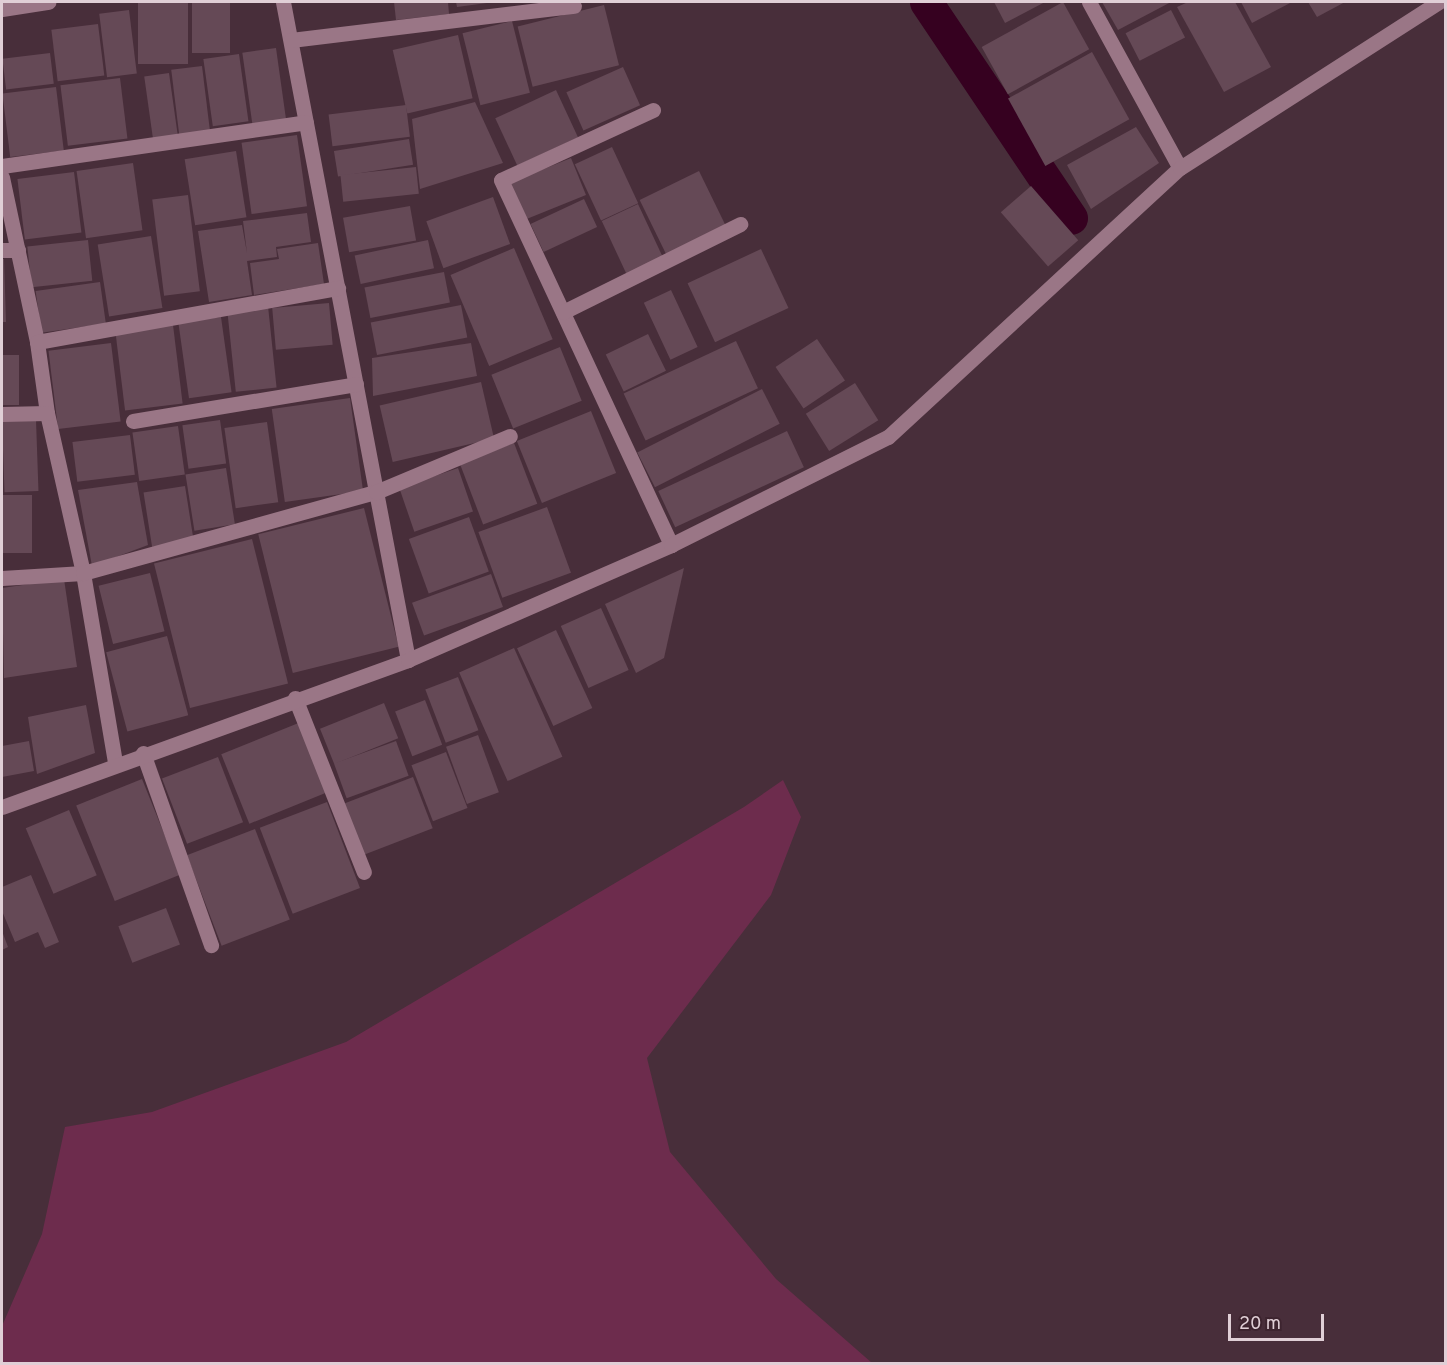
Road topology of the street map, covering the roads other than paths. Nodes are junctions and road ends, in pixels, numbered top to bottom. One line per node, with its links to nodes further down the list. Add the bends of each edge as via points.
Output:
1 (48, 2): 6 (street)
2 (284, 2): 7 (street)
3 (1089, 2): 11 (street)
4 (1439, 2): 11 (street)
5 (574, 6): 7 (street)
6 (2, 9)
7 (291, 40): 9 (street)
8 (653, 110): 17 (street, via 501,180)
9 (306, 122): 10 (street); 16 (street)
10 (2, 166)
11 (1180, 168): 25 (street, via 888,437)
12 (2, 177): 15 (street)
13 (740, 224): 17 (street)
14 (2, 250): 15 (street)
15 (18, 250): 18 (street)
16 (338, 288): 18 (street); 19 (street)
17 (563, 312): 25 (street)
18 (36, 342): 20 (street)
19 (356, 384): 22 (street); 24 (street)
20 (47, 413): 21 (street); 26 (street)
21 (2, 414)
22 (133, 421)
23 (510, 436): 24 (street)
24 (376, 492): 26 (street); 28 (street)
25 (671, 545): 28 (street)
26 (83, 573): 27 (street); 31 (street)
27 (2, 578)
28 (408, 660): 29 (street)
29 (295, 698): 30 (street); 33 (street)
30 (143, 753): 31 (street); 34 (street)
31 (115, 762): 32 (street)
32 (2, 807)
33 (364, 873)
34 (211, 945)

